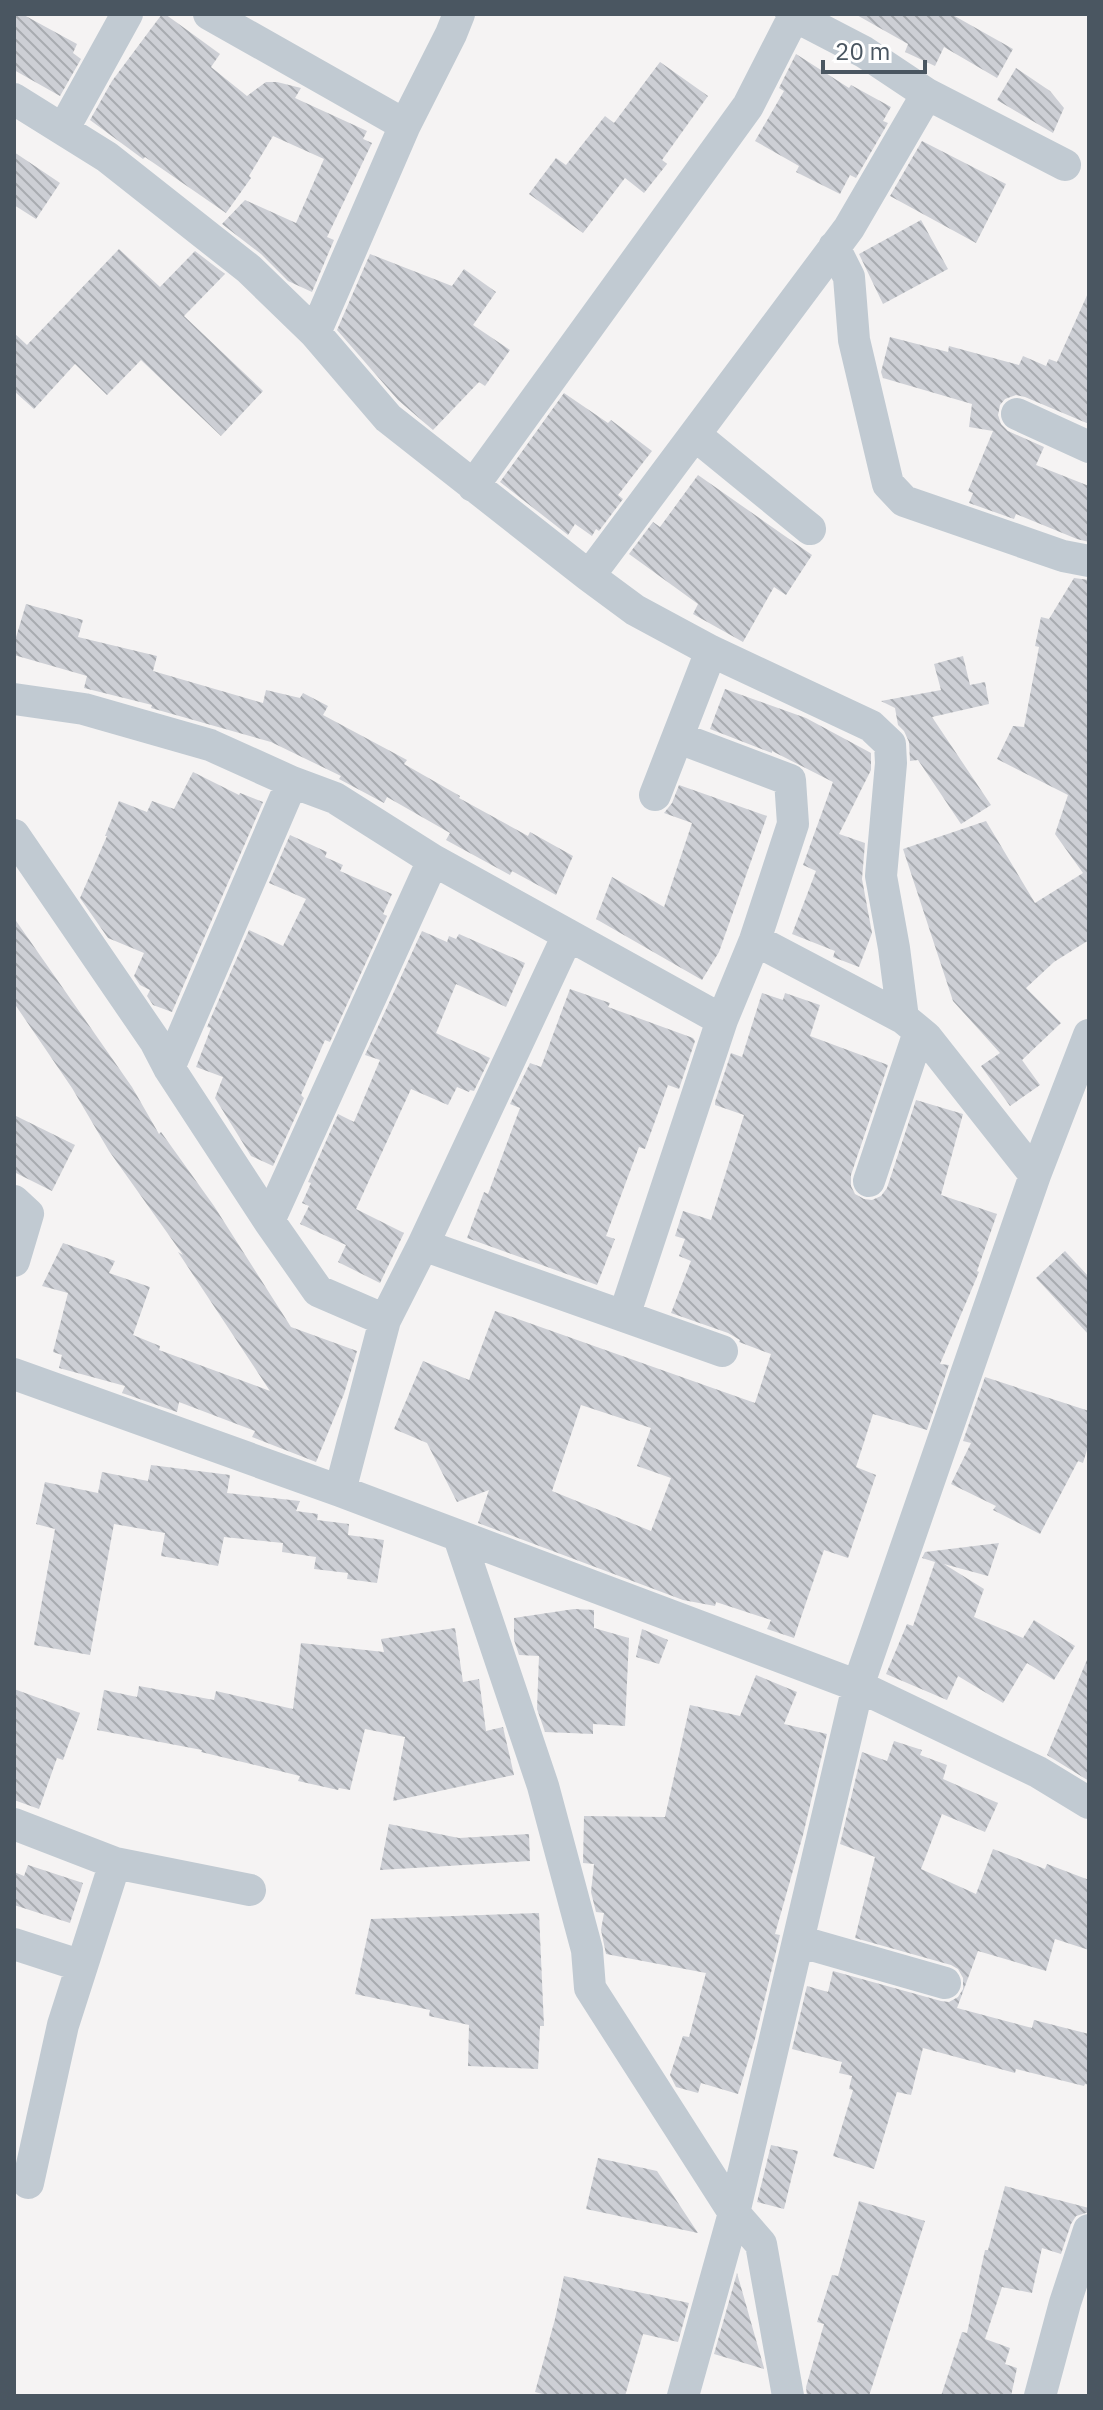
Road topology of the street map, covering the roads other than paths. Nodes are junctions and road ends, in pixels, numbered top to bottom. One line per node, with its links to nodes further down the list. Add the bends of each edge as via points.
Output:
1 (127, 14): 8 (street)
2 (209, 14): 7 (street)
3 (459, 14): 7 (street)
4 (792, 15): 5 (street, via 864,52); 15 (street, via 748,106)
5 (927, 94): 9 (street); 10 (street)
6 (14, 99): 8 (street)
7 (405, 125): 11 (street)
8 (64, 128): 11 (street, via 249,269)
9 (1065, 165)
10 (834, 247): 13 (street); 17 (street, via 849,277 854,340 888,484 904,501)
11 (315, 333): 15 (street, via 388,418)
12 (1017, 414): 14 (street)
13 (695, 435): 16 (street); 18 (street)
14 (1089, 447)
15 (473, 486): 18 (street)
16 (810, 529)
17 (1089, 561)
18 (589, 576): 19 (street, via 635,610)
19 (711, 651): 21 (street); 29 (street, via 871,726 890,744 881,876)
20 (14, 699): 22 (street, via 84,709 210,745)
21 (679, 738): 23 (street); 27 (street, via 790,780 793,824)
22 (292, 782): 25 (street, via 335,798); 31 (street)
23 (655, 795)
24 (14, 835): 31 (street)
25 (433, 860): 26 (street); 35 (street)
26 (568, 935): 28 (street); 36 (street)
27 (755, 940): 28 (street); 29 (street)
28 (722, 1020): 38 (street)
29 (911, 1025): 32 (street); 33 (street)
30 (1089, 1035): 32 (street)
31 (169, 1068): 35 (street)
32 (1035, 1175): 44 (street)
33 (869, 1181)
34 (14, 1201): 37 (street, via 28,1214)
35 (269, 1221): 39 (street, via 318,1291)
36 (423, 1245): 38 (street); 39 (street)
37 (14, 1261)
38 (624, 1316): 40 (street)
39 (385, 1320): 42 (street)
40 (722, 1351)
41 (14, 1374): 42 (street)
42 (340, 1491): 43 (street)
43 (459, 1537): 44 (street); 54 (street, via 543,1786 587,1950 590,1988)
44 (858, 1686): 45 (street, via 1038,1772); 49 (street)
45 (1089, 1803)
46 (14, 1824): 47 (street)
47 (115, 1863): 48 (street); 51 (street)
48 (250, 1890)
49 (798, 1941): 52 (street); 54 (street)
50 (14, 1944): 51 (street)
51 (82, 1966): 53 (street, via 63,2025)
52 (945, 1983)
53 (28, 2183)
54 (734, 2213): 57 (street); 58 (street, via 761,2244)
55 (1089, 2230): 56 (street)
56 (1077, 2306): 59 (street)
57 (683, 2396)
58 (788, 2396)
59 (1040, 2396)

